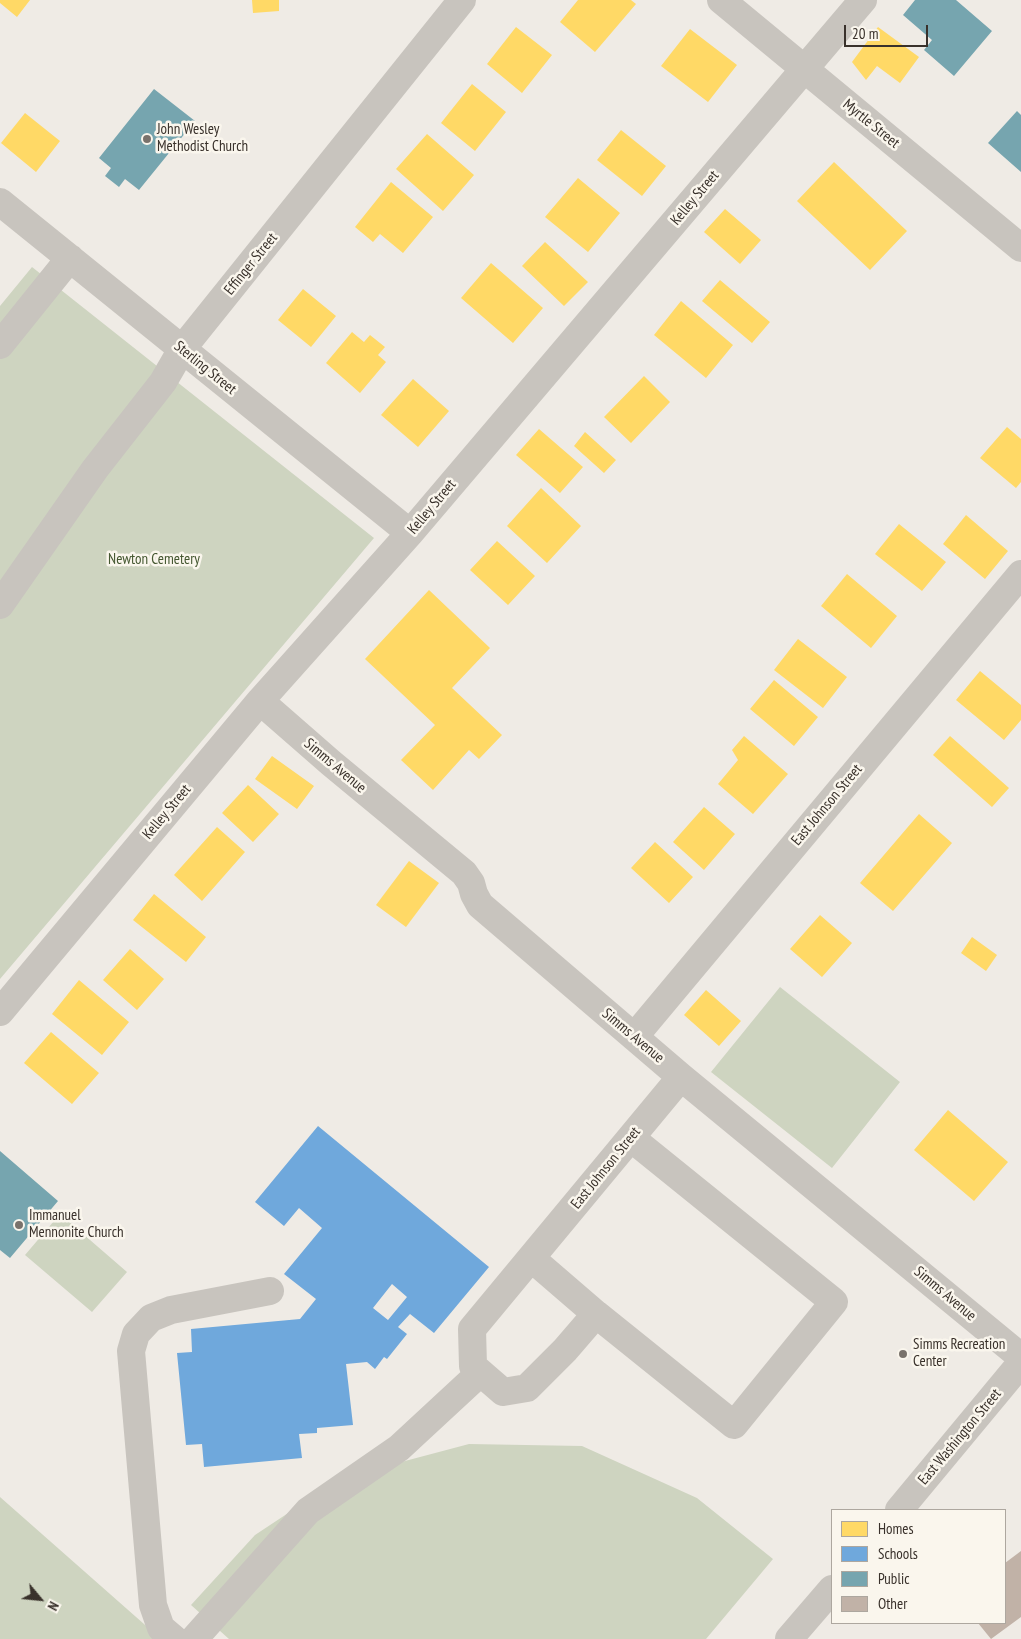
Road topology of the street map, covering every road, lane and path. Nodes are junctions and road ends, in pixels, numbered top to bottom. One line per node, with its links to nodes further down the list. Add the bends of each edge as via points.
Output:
1 (462, 0): 9 (street, Effinger Street)
2 (721, 0): 4 (street, Myrtle Street)
3 (863, 0): 4 (street, Kelley Street)
4 (804, 69): 6 (street, Myrtle Street); 10 (street, Kelley Street)
5 (0, 202): 7 (street, Sterling Street)
6 (1021, 248)
7 (70, 258): 8 (street); 9 (street, Sterling Street)
8 (0, 345)
9 (182, 349): 10 (street, Sterling Street); 12 (street, Effinger Street, via 163,382 96,469)
10 (410, 533): 13 (street, Kelley Street)
11 (1021, 574): 15 (street, East Johnson Street)
12 (0, 605)
13 (260, 701): 14 (street, Kelley Street); 15 (street, Simms Avenue, via 464,873 480,905)
14 (0, 1012)
15 (634, 1037): 16 (street, Simms Avenue)
16 (681, 1077): 17 (street, East Johnson Street); 21 (street, Simms Avenue)
17 (631, 1138): 18 (street, East Johnson Street); 20 (street, via 834,1302 734,1425)
18 (531, 1258): 20 (street); 23 (street, East Johnson Street, via 472,1329 473,1366)
19 (270, 1291): 26 (street, via 171,1310 152,1318 136,1334 130,1351 153,1605 161,1628)
20 (596, 1314): 23 (street, via 527,1388 503,1392)
21 (1021, 1357)
22 (1021, 1363): 24 (street, East Washington Street)
23 (480, 1373): 27 (street, via 400,1448 308,1511)
24 (900, 1509)
25 (831, 1589): 28 (street)
26 (174, 1639)
27 (194, 1639)
28 (790, 1639)

